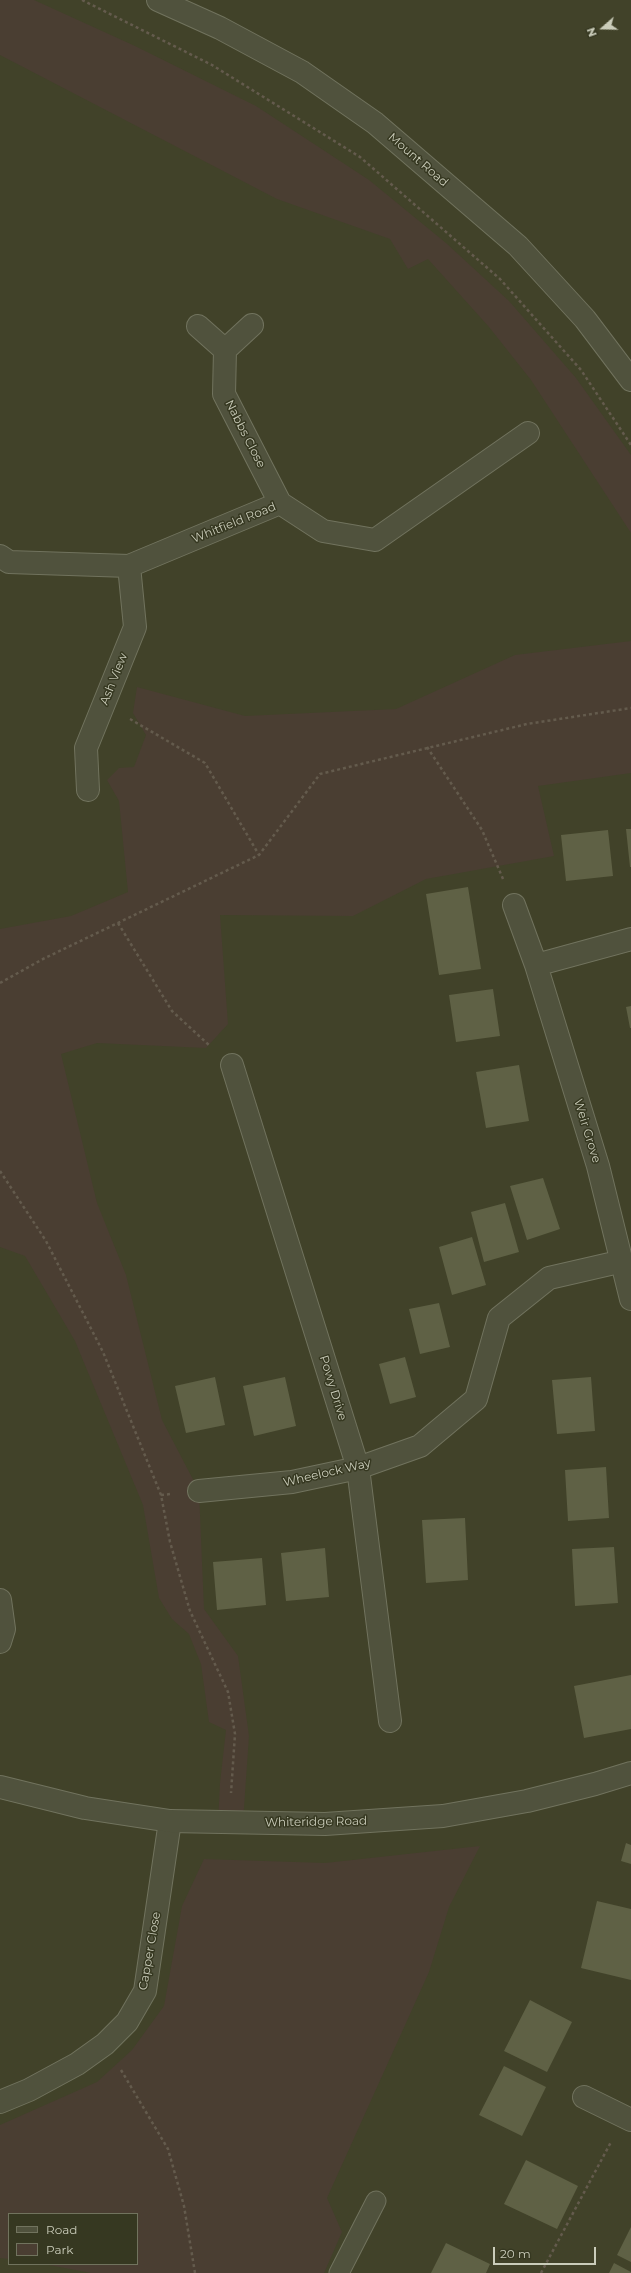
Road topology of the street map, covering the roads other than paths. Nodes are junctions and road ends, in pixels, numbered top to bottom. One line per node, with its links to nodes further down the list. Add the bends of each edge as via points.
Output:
1 (158, 0): 5 (street, Mount Road, via 220,28 302,72 375,124 518,246 585,319)
2 (252, 325): 4 (street)
3 (198, 326): 4 (street)
4 (225, 350): 7 (street, Nabbs Close, via 224,394)
5 (631, 380)
6 (528, 434): 7 (street, Whitfield Road, via 375,540 323,532)
7 (280, 503): 9 (street, Whitfield Road)
8 (0, 556): 9 (street, Whitfield Road, via 9,562)
9 (129, 566): 10 (street, Ash View, via 135,627 86,748)
10 (88, 790)
11 (514, 905): 13 (street, Weir Grove)
12 (631, 939): 13 (street)
13 (536, 965): 15 (street, Weir Grove, via 598,1166)
14 (232, 1064): 17 (street, Powy Drive)
15 (623, 1262): 16 (street, Weir Grove); 17 (street, Wheelock Way, via 549,1278 499,1318 476,1399 420,1446)
16 (631, 1299)
17 (358, 1468): 18 (street, Wheelock Way, via 292,1482); 21 (street, Powy Drive)
18 (199, 1491)
19 (0, 1600): 20 (street, via 4,1629)
20 (0, 1642)
21 (390, 1721)
22 (631, 1773): 24 (street, Whiteridge Road, via 527,1801 443,1816 324,1824)
23 (0, 1787): 24 (street, Whiteridge Road, via 85,1808)
24 (170, 1821): 26 (street, Capper Close, via 145,1991 127,2022 105,2044 77,2064 29,2090)
25 (584, 2097): 27 (street)
26 (0, 2102)
27 (628, 2118)
28 (376, 2201): 29 (lane)
29 (339, 2273)

